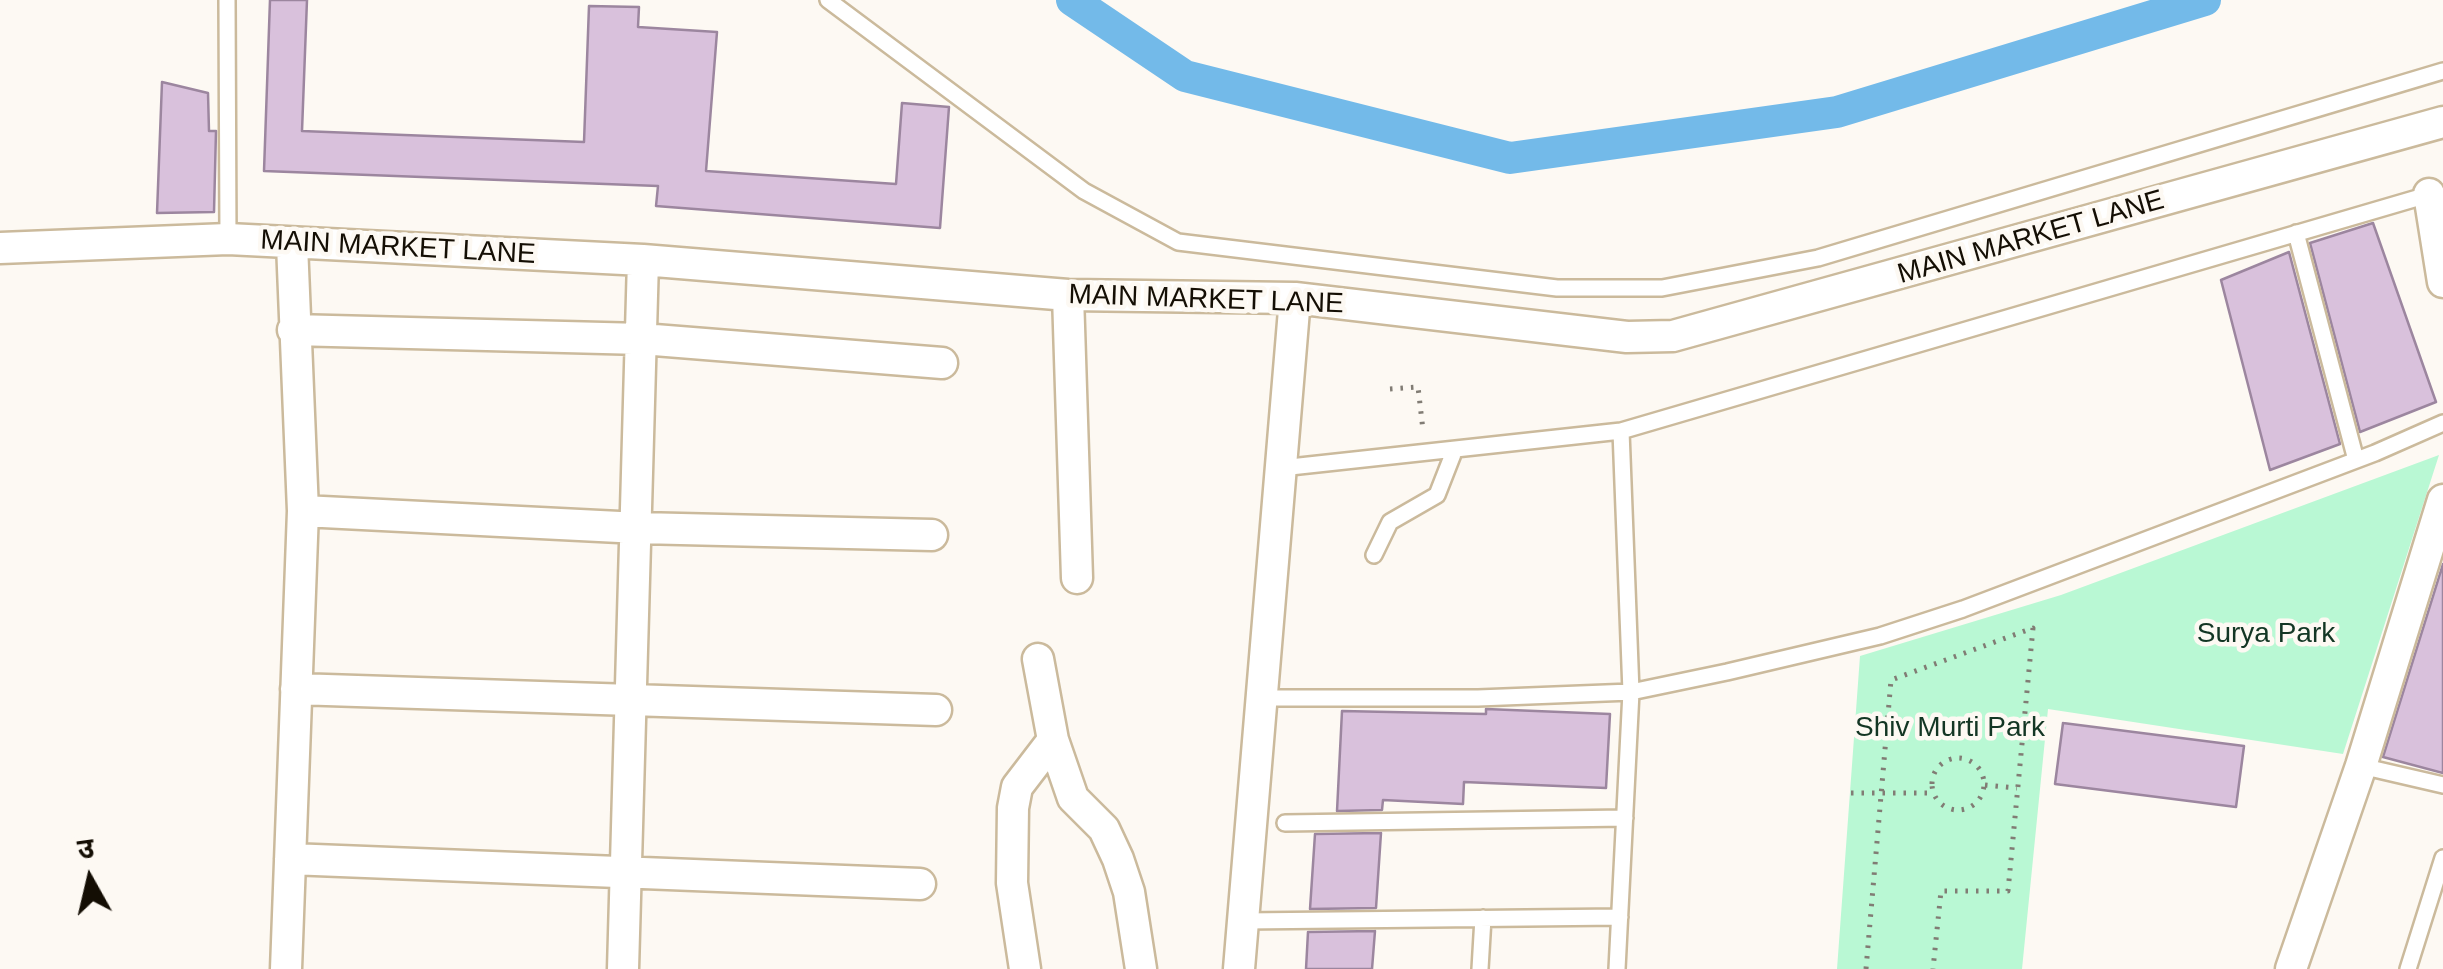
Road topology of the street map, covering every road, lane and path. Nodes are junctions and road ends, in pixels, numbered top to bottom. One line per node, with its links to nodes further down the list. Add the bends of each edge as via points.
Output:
1 (228, 0): 7 (lane)
2 (828, 0): 3 (lane, via 1084,191 1178,242 1558,288 1662,288 1818,258)
3 (2443, 71)
4 (2443, 122): 13 (street, MAIN MARKET LANE, via 1673,336 1626,337)
5 (2436, 192): 6 (lane); 11 (street)
6 (2296, 234): 19 (lane); 22 (lane)
7 (228, 239): 8 (street, MAIN MARKET LANE); 9 (street, MAIN MARKET LANE)
8 (292, 244): 10 (street, MAIN MARKET LANE); 14 (street)
9 (0, 248)
10 (643, 260): 12 (street, MAIN MARKET LANE); 15 (street)
11 (2443, 282)
12 (1068, 295): 13 (street, MAIN MARKET LANE); 29 (street)
13 (1294, 298): 23 (street)
14 (292, 330): 15 (street); 25 (street)
15 (642, 338): 16 (street); 26 (street)
16 (942, 363)
17 (1390, 389): 21 (path, via 1418,387)
18 (2443, 423): 22 (lane)
19 (1620, 431): 20 (lane); 32 (lane)
20 (1456, 449): 21 (lane); 28 (lane, via 1437,495 1390,522)
21 (1426, 452): 23 (lane)
22 (2356, 460): 32 (lane, via 1897,630)
23 (1281, 468): 33 (street)
24 (2443, 500): 37 (street)
25 (303, 511): 26 (street); 31 (street)
26 (639, 528): 27 (street); 34 (street)
27 (932, 535)
28 (1374, 555)
29 (1077, 578)
30 (1038, 659): 36 (street)
31 (296, 688): 34 (street); 46 (street)
32 (1630, 692): 33 (lane); 43 (lane)
33 (1264, 698): 51 (street)
34 (632, 702): 35 (street); 47 (street)
35 (936, 710)
36 (1053, 740): 54 (street, via 1017,787 1013,808 1012,883); 55 (street, via 1073,798 1104,828 1118,859)
37 (2361, 766): 39 (lane); 61 (street)
38 (1985, 785): 40 (path); 42 (path, via 1977,802 1961,810 1943,806); 42 (path, via 1977,764 1956,757 1934,773)
39 (2443, 785)
40 (2018, 788): 59 (path, via 2034,628 1891,680); 60 (path, via 2008,891 1941,891)
41 (1850, 793): 42 (path)
42 (1934, 793)
43 (1626, 818): 44 (lane); 49 (lane)
44 (1285, 824)
45 (2443, 858): 62 (lane)
46 (290, 859): 47 (street); 52 (street)
47 (626, 872): 48 (street); 53 (street)
48 (920, 884)
49 (1620, 917): 50 (lane); 58 (lane)
50 (1483, 918): 51 (lane); 57 (lane)
51 (1244, 921): 56 (street)
52 (286, 969)
53 (624, 969)
54 (1024, 969)
55 (1141, 969)
56 (1239, 969)
57 (1480, 969)
58 (1617, 969)
59 (1866, 969)
60 (1934, 969)
61 (2291, 969)
62 (2408, 969)

